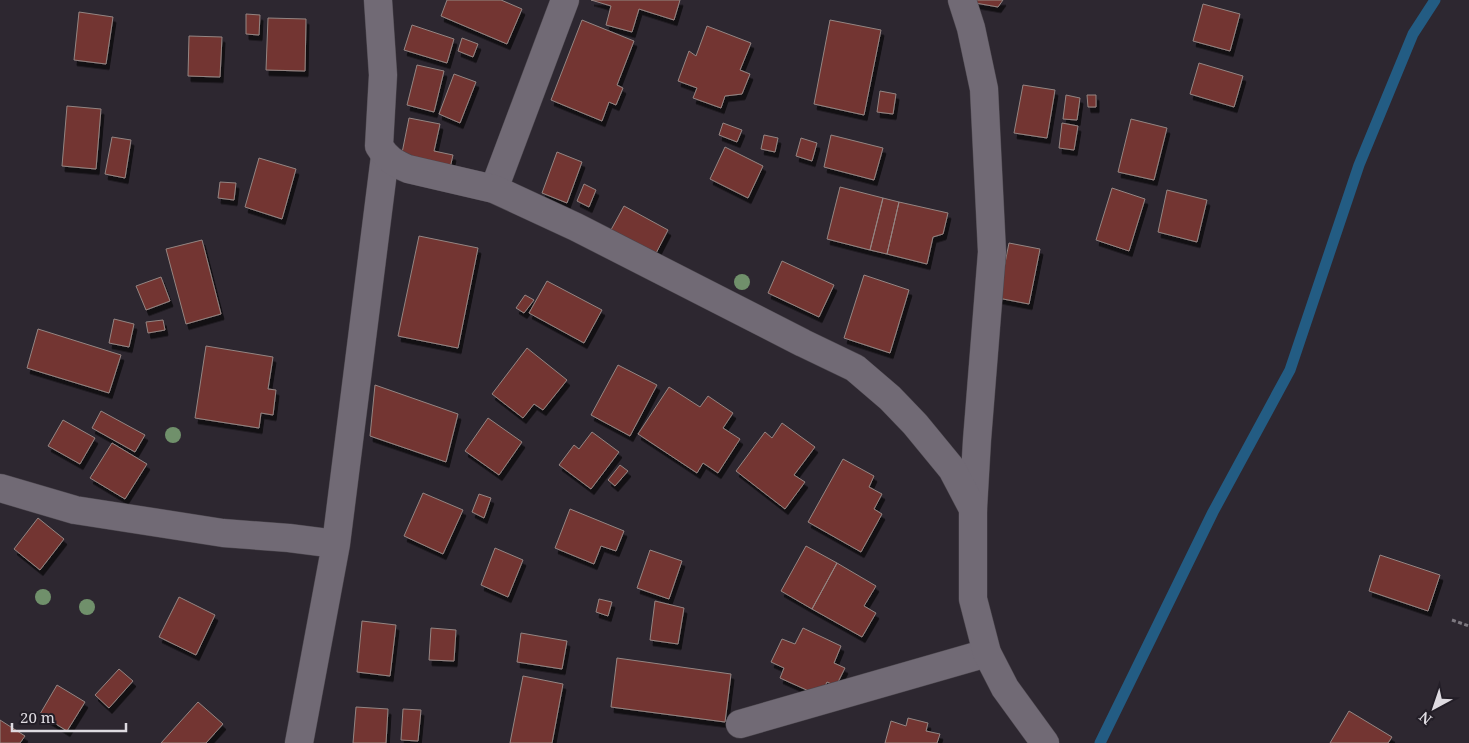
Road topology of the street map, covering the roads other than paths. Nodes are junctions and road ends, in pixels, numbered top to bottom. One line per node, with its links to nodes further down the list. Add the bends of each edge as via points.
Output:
1 (378, 0): 4 (street, via 383,75 379,146)
2 (565, 0): 5 (street)
3 (962, 0): 7 (street, via 984,89 992,252)
4 (385, 156): 5 (street, via 408,169); 8 (street)
5 (494, 189): 7 (street, via 855,368 915,424 952,469)
6 (0, 488): 8 (street, via 75,510 223,533)
7 (973, 509): 9 (street, via 973,599)
8 (336, 544): 11 (street)
9 (987, 653): 10 (street); 12 (street, via 1006,688)
10 (740, 724)
11 (299, 743)
12 (1045, 743)

